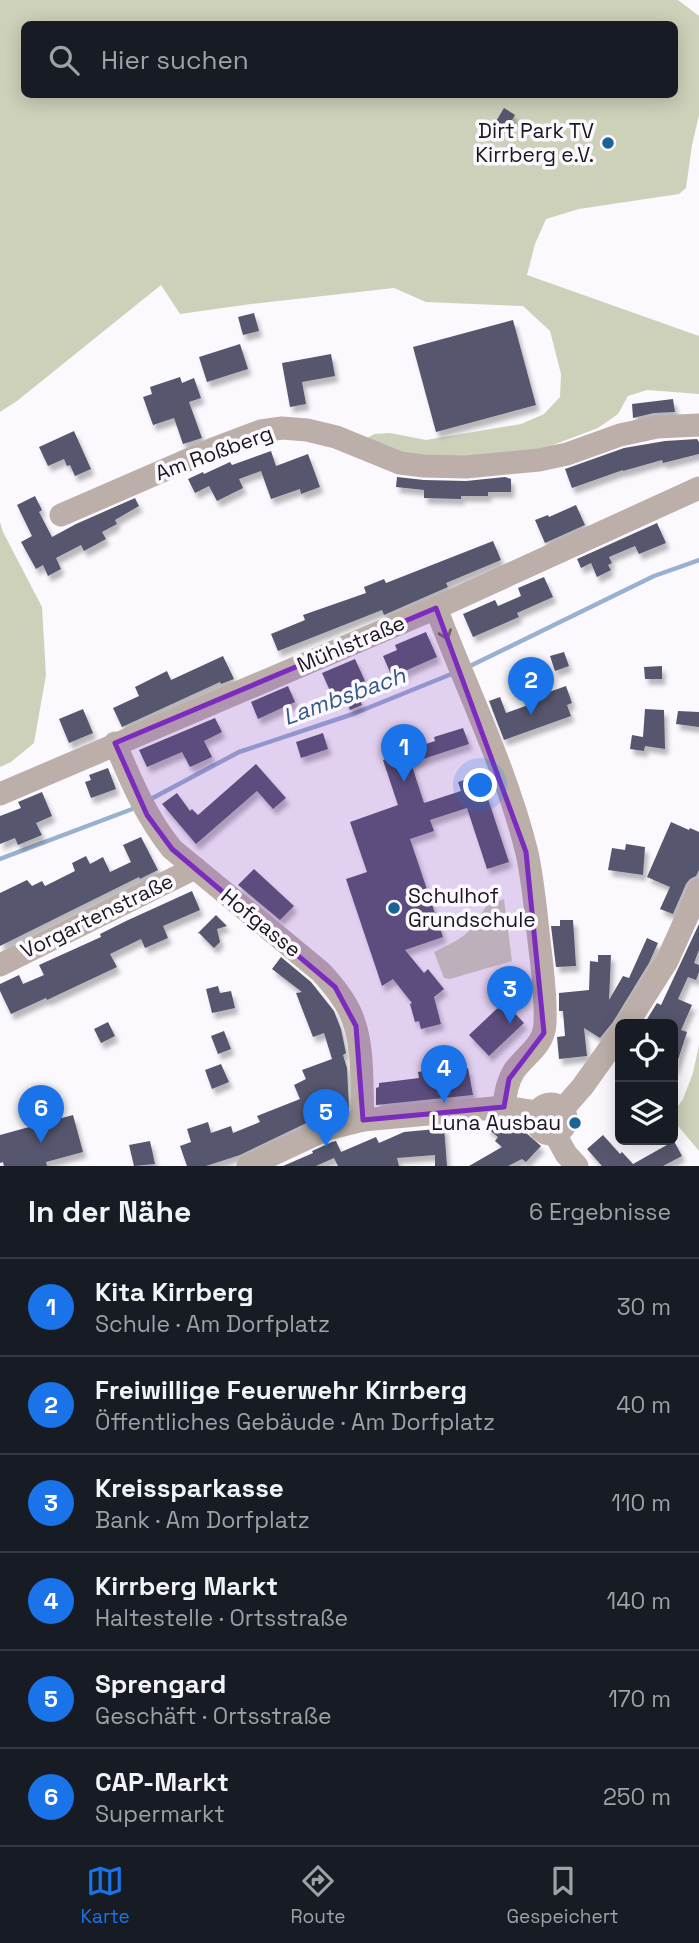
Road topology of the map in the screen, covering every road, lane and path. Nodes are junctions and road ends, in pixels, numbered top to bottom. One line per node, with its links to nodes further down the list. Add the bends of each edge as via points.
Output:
1 (699, 425): 3 (street, Am Roßberg, via 620,435 539,460 466,467 400,463 336,438 282,428 213,449)
2 (699, 488): 4 (street, Mühlstraße)
3 (61, 516)
4 (436, 608): 5 (street, Mühlstraße); 12 (street, one-way to 12, via 509,798 534,894 544,1033 509,1079)
5 (115, 743): 6 (street, Mühlstraße); 7 (street, Hofgasse, via 157,830)
6 (0, 794)
7 (195, 868): 9 (street, Vorgartenstraße); 15 (street, Hofgasse, via 335,987 356,1026)
8 (699, 890): 10 (street, via 667,961)
9 (0, 965)
10 (631, 1019)
11 (615, 1041): 13 (street)
12 (504, 1107): 14 (street); 15 (street)
13 (563, 1109): 14 (street, via 552,1103); 16 (street, via 566,1124)
14 (537, 1112): 16 (street, via 539,1129)
15 (363, 1120): 17 (street, via 327,1129)
16 (555, 1134): 18 (street)
17 (248, 1166)
18 (577, 1166)

